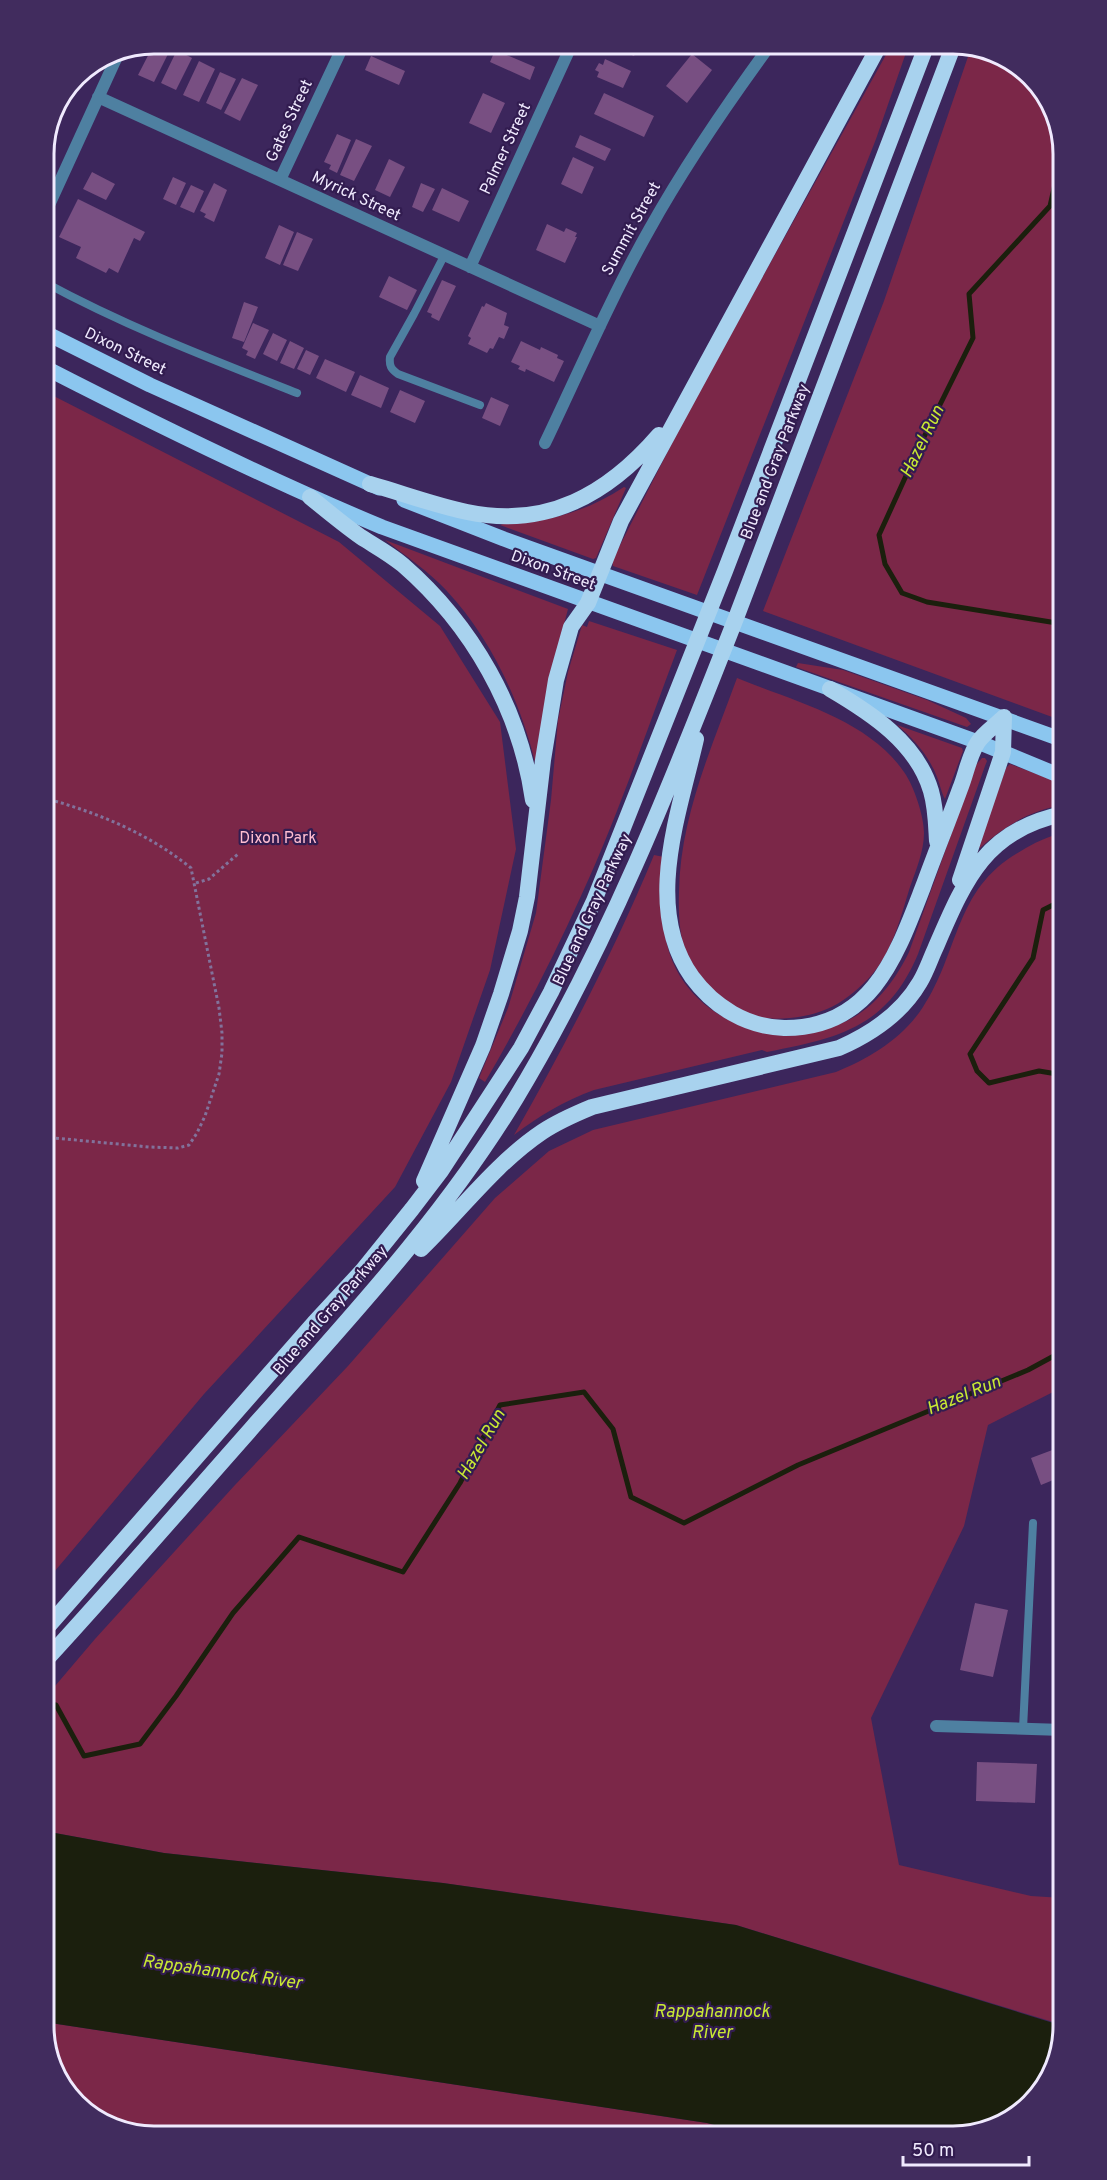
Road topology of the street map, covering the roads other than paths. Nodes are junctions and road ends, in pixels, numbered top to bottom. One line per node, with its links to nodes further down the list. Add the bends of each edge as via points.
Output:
1 (339, 54): 9 (street, Gates Street)
2 (567, 54): 12 (street, Palmer Street)
3 (764, 54): 14 (street, Summit Street, via 682,173)
4 (875, 54): 18 (highway)
5 (923, 54): 36 (highway, Blue and Gray Parkway, via 594,901 520,1047)
6 (950, 54): 26 (highway, Blue and Gray Parkway)
7 (114, 62): 8 (street)
8 (98, 97): 9 (street, Myrick Street); 10 (street)
9 (280, 180): 11 (street, Myrick Street)
10 (54, 194)
11 (444, 256): 12 (street, Myrick Street); 19 (lane, via 389,363 398,374)
12 (470, 267): 14 (street, Myrick Street)
13 (54, 287): 17 (lane, via 167,341)
14 (600, 326): 20 (street, Summit Street)
15 (54, 337): 21 (main road, Dixon Street, via 150,385)
16 (54, 372): 22 (main road, Dixon Street)
17 (297, 393)
18 (683, 403): 21 (highway, via 649,447 624,470 591,495 551,511 514,516 466,512); 23 (highway, via 621,521)
19 (480, 405)
20 (545, 443)
21 (370, 484): 23 (main road, Dixon Street, via 423,509)
22 (310, 497): 24 (main road, Dixon Street); 33 (highway, via 400,563 427,587 464,631 492,675 513,720 525,758)
23 (600, 574): 24 (highway); 27 (main road, Dixon Street)
24 (588, 603): 25 (main road, Dixon Street); 33 (highway, via 571,627 556,680)
25 (830, 689): 29 (main road, Dixon Street); 34 (highway, via 885,726 910,751 931,792)
26 (707, 692): 34 (highway, via 672,847 669,907 676,949 684,965 713,1000 732,1013 774,1028 795,1028 836,1017 855,1005 873,989 897,953); 37 (highway, Blue and Gray Parkway, via 614,911 552,1036 471,1167 426,1229)
27 (1004, 717): 28 (main road, Dixon Street); 29 (highway); 30 (highway)
28 (1053, 736)
29 (978, 742): 30 (main road, Dixon Street); 34 (highway)
30 (1003, 752): 31 (main road, Dixon Street); 35 (highway)
31 (1053, 772)
32 (1053, 817): 35 (highway, via 1035,821 992,848 964,885)
33 (536, 821): 36 (highway, via 527,897 501,994 483,1046)
34 (938, 848)
35 (948, 918): 37 (highway, via 919,983 900,1008 880,1025 839,1048 592,1107 542,1132 519,1150)
36 (412, 1209): 39 (highway, Blue and Gray Parkway, via 362,1271)
37 (346, 1323): 40 (highway, Blue and Gray Parkway)
38 (1034, 1523): 42 (lane)
39 (54, 1619)
40 (54, 1651)
41 (936, 1726): 42 (street)
42 (1023, 1729): 43 (street)
43 (1053, 1730)

